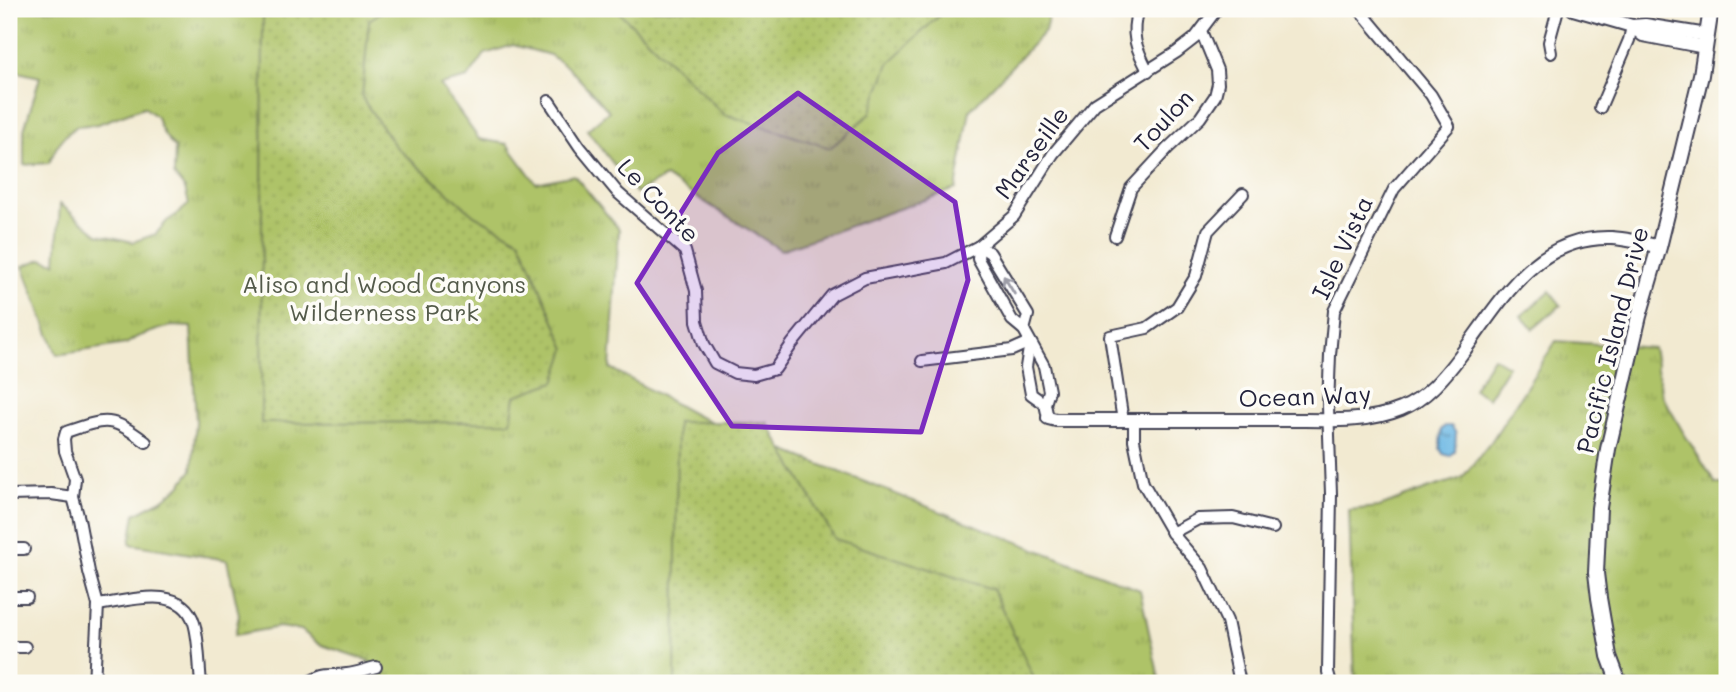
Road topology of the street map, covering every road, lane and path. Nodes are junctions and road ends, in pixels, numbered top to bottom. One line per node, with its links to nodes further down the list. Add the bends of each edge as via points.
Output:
1 (1138, 9): 11 (street, via 1135,42)
2 (1217, 9): 8 (street, Marseille)
3 (1359, 9): 22 (street, Isle Vista, via 1432,95 1449,126 1394,189 1334,311)
4 (1558, 9): 10 (street, via 1549,42)
5 (1573, 9): 7 (street)
6 (1710, 9): 9 (main road, Pacific Island Drive)
7 (1632, 26): 9 (street, via 1643,35); 13 (street)
8 (1201, 31): 11 (street, Marseille); 15 (street, Toulon, via 1217,70 1215,96 1200,118 1131,188)
9 (1706, 41): 17 (main road, Pacific Island Drive)
10 (1551, 53)
11 (1148, 71): 16 (street, Marseille, via 1095,104 1053,154 1014,216)
12 (549, 101): 16 (street, Le Conte, via 618,193 685,251 704,344 715,363 735,373 754,376 775,369 832,295 865,278 946,262)
13 (1600, 108)
14 (1243, 194): 23 (street, via 1208,231 1196,276 1177,307 1146,328 1110,336)
15 (1115, 236)
16 (979, 246): 18 (street, via 978,259 1012,320)
17 (1659, 247): 22 (street, Ocean Way, via 1613,238 1589,239 1540,259 1518,279 1444,377 1424,396 1382,416); 42 (main road, Pacific Island Drive, via 1639,316 1598,508 1598,598)
18 (1030, 342): 19 (street, via 1012,350); 20 (street, via 1044,366 1049,391); 20 (street, via 1026,367 1031,394)
19 (922, 361)
20 (1045, 404): 21 (street)
21 (1048, 418): 23 (street, Ocean Way)
22 (1329, 420): 23 (street, Ocean Way); 41 (street, Isle Vista)
23 (1128, 421): 28 (street, via 1143,484)
24 (146, 442): 26 (street, via 110,421 66,432 65,451 75,479)
25 (9, 495): 26 (street)
26 (73, 497): 33 (street)
27 (1273, 528): 28 (street, via 1233,518 1198,519)
28 (1172, 533): 40 (street, via 1202,568 1227,621)
29 (9, 548): 30 (street)
30 (24, 549)
31 (9, 597): 32 (street)
32 (27, 597)
33 (98, 606): 37 (street); 38 (street, via 156,597 172,598 187,608 194,623)
34 (9, 647): 35 (street)
35 (25, 647)
36 (376, 667): 39 (street, via 326,674)
37 (94, 683)
38 (201, 683)
39 (308, 683)
40 (1241, 683)
41 (1331, 683)
42 (1619, 683)

